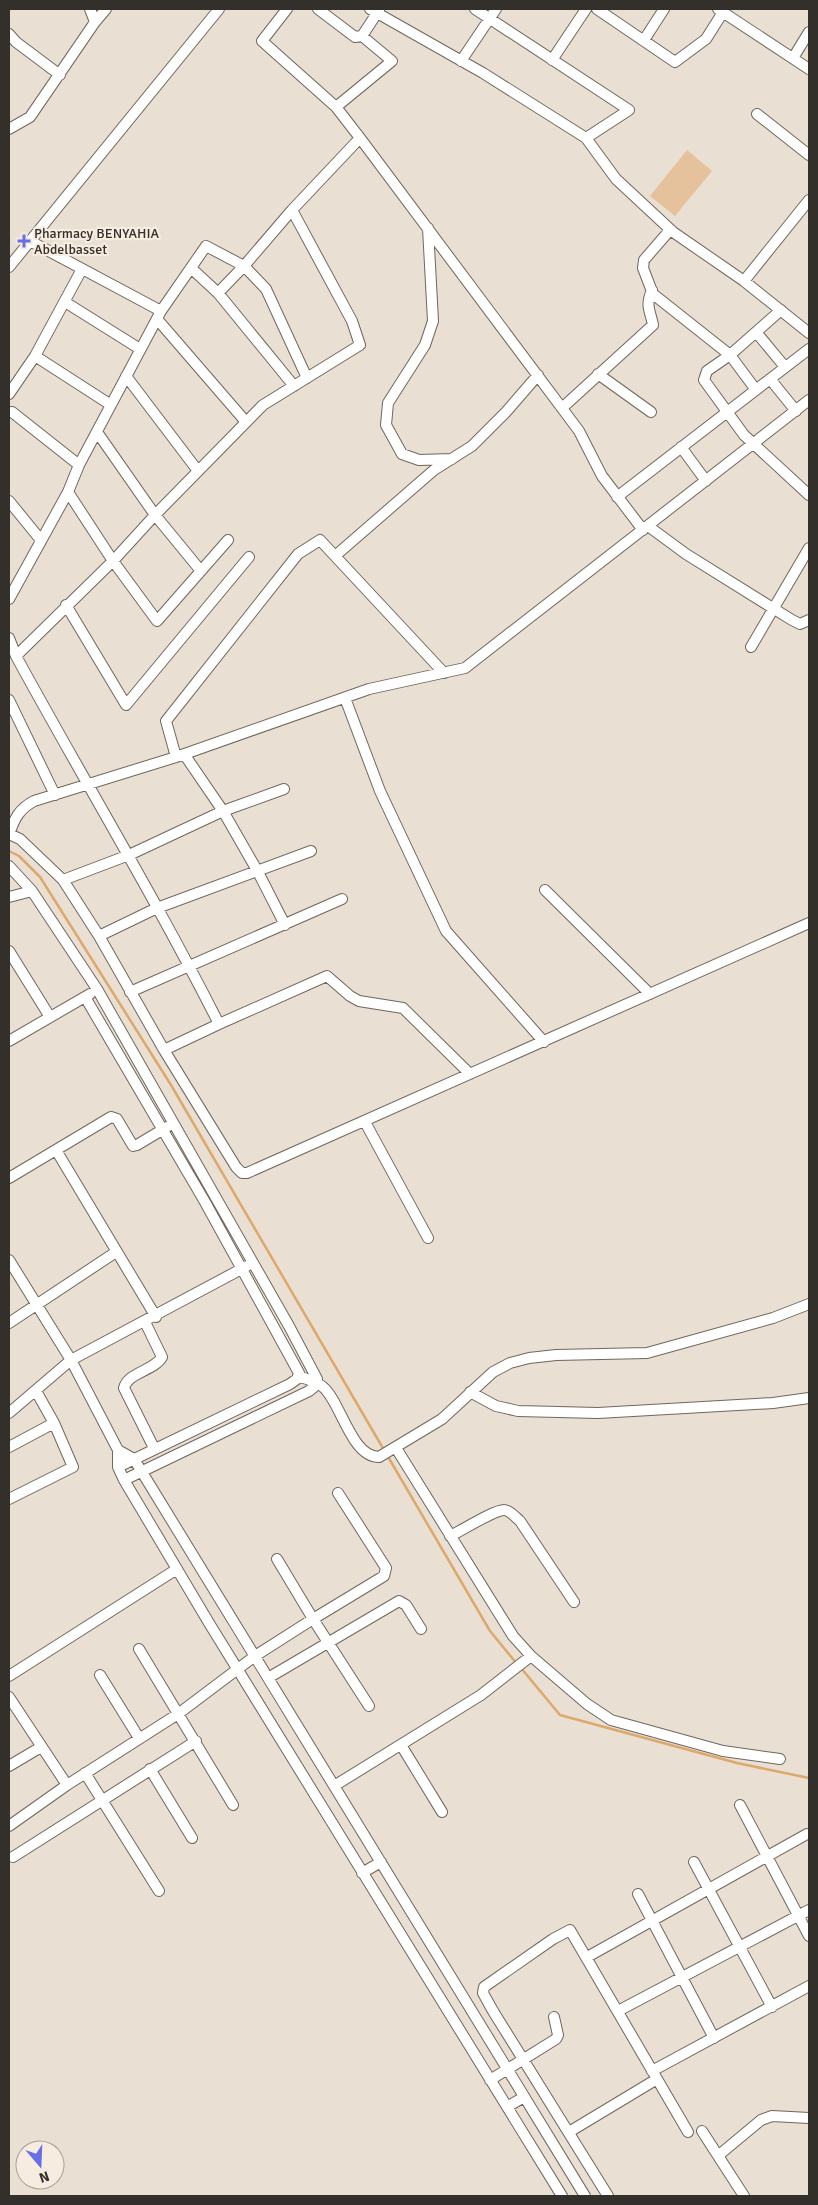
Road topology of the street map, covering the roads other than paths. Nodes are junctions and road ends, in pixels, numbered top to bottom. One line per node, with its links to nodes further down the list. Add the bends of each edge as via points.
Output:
1 (90, 9): 14 (street)
2 (106, 9): 14 (street)
3 (219, 9): 34 (street)
4 (288, 9): 24 (street, via 262,41)
5 (318, 9): 17 (street, via 355,37)
6 (475, 9): 13 (street)
7 (496, 9): 13 (street)
8 (586, 9): 20 (street)
9 (598, 9): 18 (street)
10 (664, 9): 18 (street)
11 (375, 10): 17 (street); 21 (street)
12 (722, 10): 18 (street, via 706,39 676,62); 19 (street)
13 (490, 19): 20 (street); 21 (street)
14 (95, 22): 23 (street)
15 (809, 32): 19 (street)
16 (9, 34): 23 (street)
17 (362, 36): 24 (street, via 392,61)
18 (644, 40)
19 (793, 58): 22 (street)
20 (552, 60): 28 (street, via 629,110)
21 (461, 61): 28 (street)
22 (809, 69)
23 (60, 75): 26 (street, via 30,117)
24 (336, 107): 27 (street)
25 (757, 114): 29 (street)
26 (9, 129)
27 (360, 138): 31 (street); 32 (street)
28 (586, 138): 33 (street, via 616,179)
29 (809, 155)
30 (809, 200): 39 (street)
31 (292, 210): 35 (street); 55 (street, via 352,321 360,345)
32 (428, 228): 53 (street); 71 (street, via 433,321 425,345 388,403 386,424 402,454 420,460)
33 (670, 230): 39 (street); 40 (street, via 644,260 643,268)
34 (30, 241): 36 (street); 38 (street)
35 (244, 266): 37 (street, via 206,246); 41 (street); 55 (street, via 266,289)
36 (9, 267)
37 (191, 268): 41 (street); 44 (street)
38 (82, 269): 42 (street); 44 (street)
39 (744, 281): 43 (street)
40 (652, 290): 49 (street, via 658,299); 52 (street, via 647,302 653,325)
41 (218, 292): 57 (street)
42 (64, 302): 48 (street); 50 (street)
43 (781, 310): 45 (street); 46 (street)
44 (159, 315): 48 (street); 67 (street)
45 (756, 332): 49 (street); 51 (street)
46 (809, 332)
47 (809, 348): 51 (street)
48 (140, 349): 54 (street)
49 (730, 355): 58 (street); 65 (street, via 704,375 707,386)
50 (35, 356): 59 (street); 61 (street)
51 (785, 367): 56 (street)
52 (598, 374): 62 (street); 64 (street)
53 (538, 375): 62 (street); 71 (street, via 472,446)
54 (126, 376): 61 (street); 73 (street)
55 (307, 378): 57 (street)
56 (770, 379): 58 (street); 63 (street)
57 (294, 386): 67 (street, via 263,405)
58 (756, 390): 65 (street)
59 (9, 394)
60 (809, 400): 63 (street)
61 (111, 405): 68 (street)
62 (562, 408): 77 (street)
63 (796, 411): 69 (street)
64 (651, 412)
65 (727, 412): 69 (street); 70 (street)
66 (10, 413): 72 (street)
67 (246, 422): 73 (street)
68 (97, 432): 72 (street); 79 (street)
69 (754, 444): 74 (street); 76 (street)
70 (681, 447): 74 (street); 77 (street)
71 (452, 459): 84 (street, via 434,470)
72 (80, 465): 75 (street)
73 (198, 471): 79 (street)
74 (706, 481): 80 (street)
75 (68, 492): 81 (street); 86 (street)
76 (809, 495)
77 (617, 496): 80 (street)
78 (9, 501): 81 (street)
79 (155, 515): 86 (street); 87 (street)
80 (645, 528): 90 (street); 95 (street, via 465,668)
81 (40, 539): 88 (street)
82 (228, 540): 87 (street)
83 (809, 548): 90 (street)
84 (335, 556): 95 (street); 98 (street, via 320,540 298,554 211,662 166,721)
85 (249, 557): 89 (street, via 126,705)
86 (113, 561): 87 (street, via 157,621); 89 (street)
87 (201, 571)
88 (9, 599)
89 (66, 605): 94 (street)
90 (774, 609): 91 (street, via 800,624); 93 (street)
91 (809, 620)
92 (9, 638): 94 (street)
93 (751, 647)
94 (16, 656): 99 (street)
95 (444, 673): 96 (street, via 370,689)
96 (345, 698): 98 (street); 126 (street, via 380,791 446,931)
97 (9, 700): 101 (street)
98 (180, 756): 99 (street); 102 (street)
99 (86, 785): 101 (street); 105 (street)
100 (284, 789): 102 (street)
101 (55, 795): 103 (street, via 26,805 16,816)
102 (224, 811): 105 (street); 107 (street)
103 (9, 834): 108 (street, via 20,838)
104 (311, 851): 107 (street)
105 (129, 855): 108 (street); 113 (street)
106 (9, 866): 110 (street)
107 (258, 872): 113 (street); 115 (street)
108 (64, 880): 116 (street)
109 (545, 890): 121 (street)
110 (32, 891): 111 (street); 119 (street)
111 (9, 897)
112 (342, 899): 115 (street)
113 (157, 908): 116 (street); 118 (street)
114 (809, 922): 121 (street)
115 (285, 925): 118 (street)
116 (99, 936): 120 (street)
117 (9, 951): 123 (street)
118 (189, 965): 120 (street); 124 (street)
119 (97, 990): 122 (street); 130 (street)
120 (130, 992): 127 (street)
121 (650, 994): 126 (street)
122 (85, 997): 123 (street); 131 (street)
123 (50, 1017): 125 (street)
124 (219, 1024): 127 (street); 128 (street, via 327,976 359,1001 403,1008)
125 (9, 1042)
126 (544, 1042): 128 (street)
127 (164, 1050): 129 (street, via 242,1173 258,1170)
128 (470, 1074): 129 (street)
129 (365, 1122): 134 (street)
130 (173, 1123): 131 (street); 137 (street)
131 (163, 1130): 132 (street, via 132,1146 117,1119 111,1117); 138 (street)
132 (56, 1150): 133 (street); 135 (street)
133 (9, 1178)
134 (428, 1238)
135 (116, 1252): 140 (street); 141 (street)
136 (9, 1260): 140 (street)
137 (253, 1263): 138 (street); 146 (street, via 314,1370)
138 (242, 1269): 141 (street); 145 (street, via 298,1368)
139 (809, 1304): 148 (street, via 774,1318 647,1353 529,1358 493,1372)
140 (37, 1306): 143 (street); 144 (street)
141 (156, 1317): 142 (street)
142 (145, 1322): 144 (street); 153 (street, via 162,1357 127,1382 124,1388)
143 (9, 1323)
144 (71, 1360): 147 (street); 154 (street)
145 (298, 1376): 146 (street); 153 (street, via 290,1384)
146 (317, 1382): 155 (street, via 327,1390 357,1443 372,1456); 158 (street, via 309,1391)
147 (36, 1391): 150 (street); 151 (street)
148 (470, 1392): 149 (street, via 496,1406 518,1410 598,1413); 155 (street, via 442,1419)
149 (809, 1398)
150 (9, 1413)
151 (54, 1423): 152 (street); 161 (street, via 73,1467)
152 (9, 1447)
153 (154, 1448): 156 (street)
154 (118, 1450): 156 (street); 157 (street)
155 (389, 1451): 162 (street)
156 (134, 1459): 157 (street); 158 (street)
157 (118, 1467): 159 (street)
158 (141, 1471): 159 (street); 170 (street)
159 (124, 1480): 164 (street)
160 (338, 1493): 166 (street, via 386,1568 384,1576)
161 (9, 1499)
162 (450, 1536): 165 (street, via 491,1515 504,1510 508,1512 520,1521); 171 (street)
163 (277, 1560): 166 (street)
164 (177, 1569): 172 (street); 174 (street)
165 (574, 1602)
166 (313, 1619): 168 (street); 170 (street)
167 (421, 1629): 168 (street, via 406,1604 399,1601)
168 (328, 1642): 175 (street); 177 (street)
169 (139, 1649): 178 (street)
170 (255, 1656): 172 (street); 175 (street)
171 (527, 1660): 181 (street, via 481,1695); 183 (street, via 611,1720 722,1751)
172 (238, 1669): 178 (street); 200 (street)
173 (100, 1675): 179 (street)
174 (9, 1676)
175 (268, 1678): 188 (street)
176 (9, 1697): 182 (street)
177 (369, 1706)
178 (178, 1714): 179 (street); 180 (street)
179 (139, 1738): 186 (street)
180 (196, 1741): 185 (street); 190 (street)
181 (401, 1745): 188 (street); 192 (street)
182 (41, 1747): 184 (street); 187 (street)
183 (780, 1759)
184 (9, 1766)
185 (150, 1769): 189 (street); 195 (street)
186 (84, 1774): 187 (street); 189 (street)
187 (67, 1785): 193 (street)
188 (334, 1786): 198 (street)
189 (101, 1800): 196 (street); 202 (street)
190 (233, 1805)
191 (740, 1805): 197 (street)
192 (442, 1812)
193 (9, 1826)
194 (807, 1834): 197 (street)
195 (192, 1838)
196 (14, 1856)
197 (767, 1856): 201 (street); 205 (street)
198 (380, 1862): 200 (street); 217 (street)
199 (694, 1862): 201 (street)
200 (362, 1873): 219 (street)
201 (708, 1889): 206 (street); 208 (street)
202 (159, 1891)
203 (638, 1894): 206 (street)
204 (809, 1910): 205 (street)
205 (798, 1916): 207 (street); 208 (street)
206 (652, 1920): 209 (street); 210 (street)
207 (809, 1936)
208 (740, 1947): 210 (street); 212 (street)
209 (589, 1956)
210 (682, 1977): 213 (street); 215 (street)
211 (809, 1986): 212 (street)
212 (772, 2007): 215 (street)
213 (618, 2012): 216 (street, via 570,1930 484,1986 485,1997); 218 (street)
214 (554, 2017): 216 (street, via 556,2039)
215 (714, 2038): 218 (street)
216 (522, 2060): 217 (street); 224 (street)
217 (507, 2069): 219 (street); 220 (street)
218 (655, 2075): 224 (street); 225 (street)
219 (490, 2080): 221 (street)
220 (524, 2097): 221 (street); 228 (street)
221 (507, 2107): 227 (street)
222 (809, 2118): 226 (street, via 772,2116 761,2120)
223 (702, 2131): 226 (street)
224 (569, 2132): 229 (street)
225 (688, 2132)
226 (719, 2155): 230 (street)
227 (562, 2196)
228 (585, 2196)
229 (608, 2196)
230 (744, 2196)

